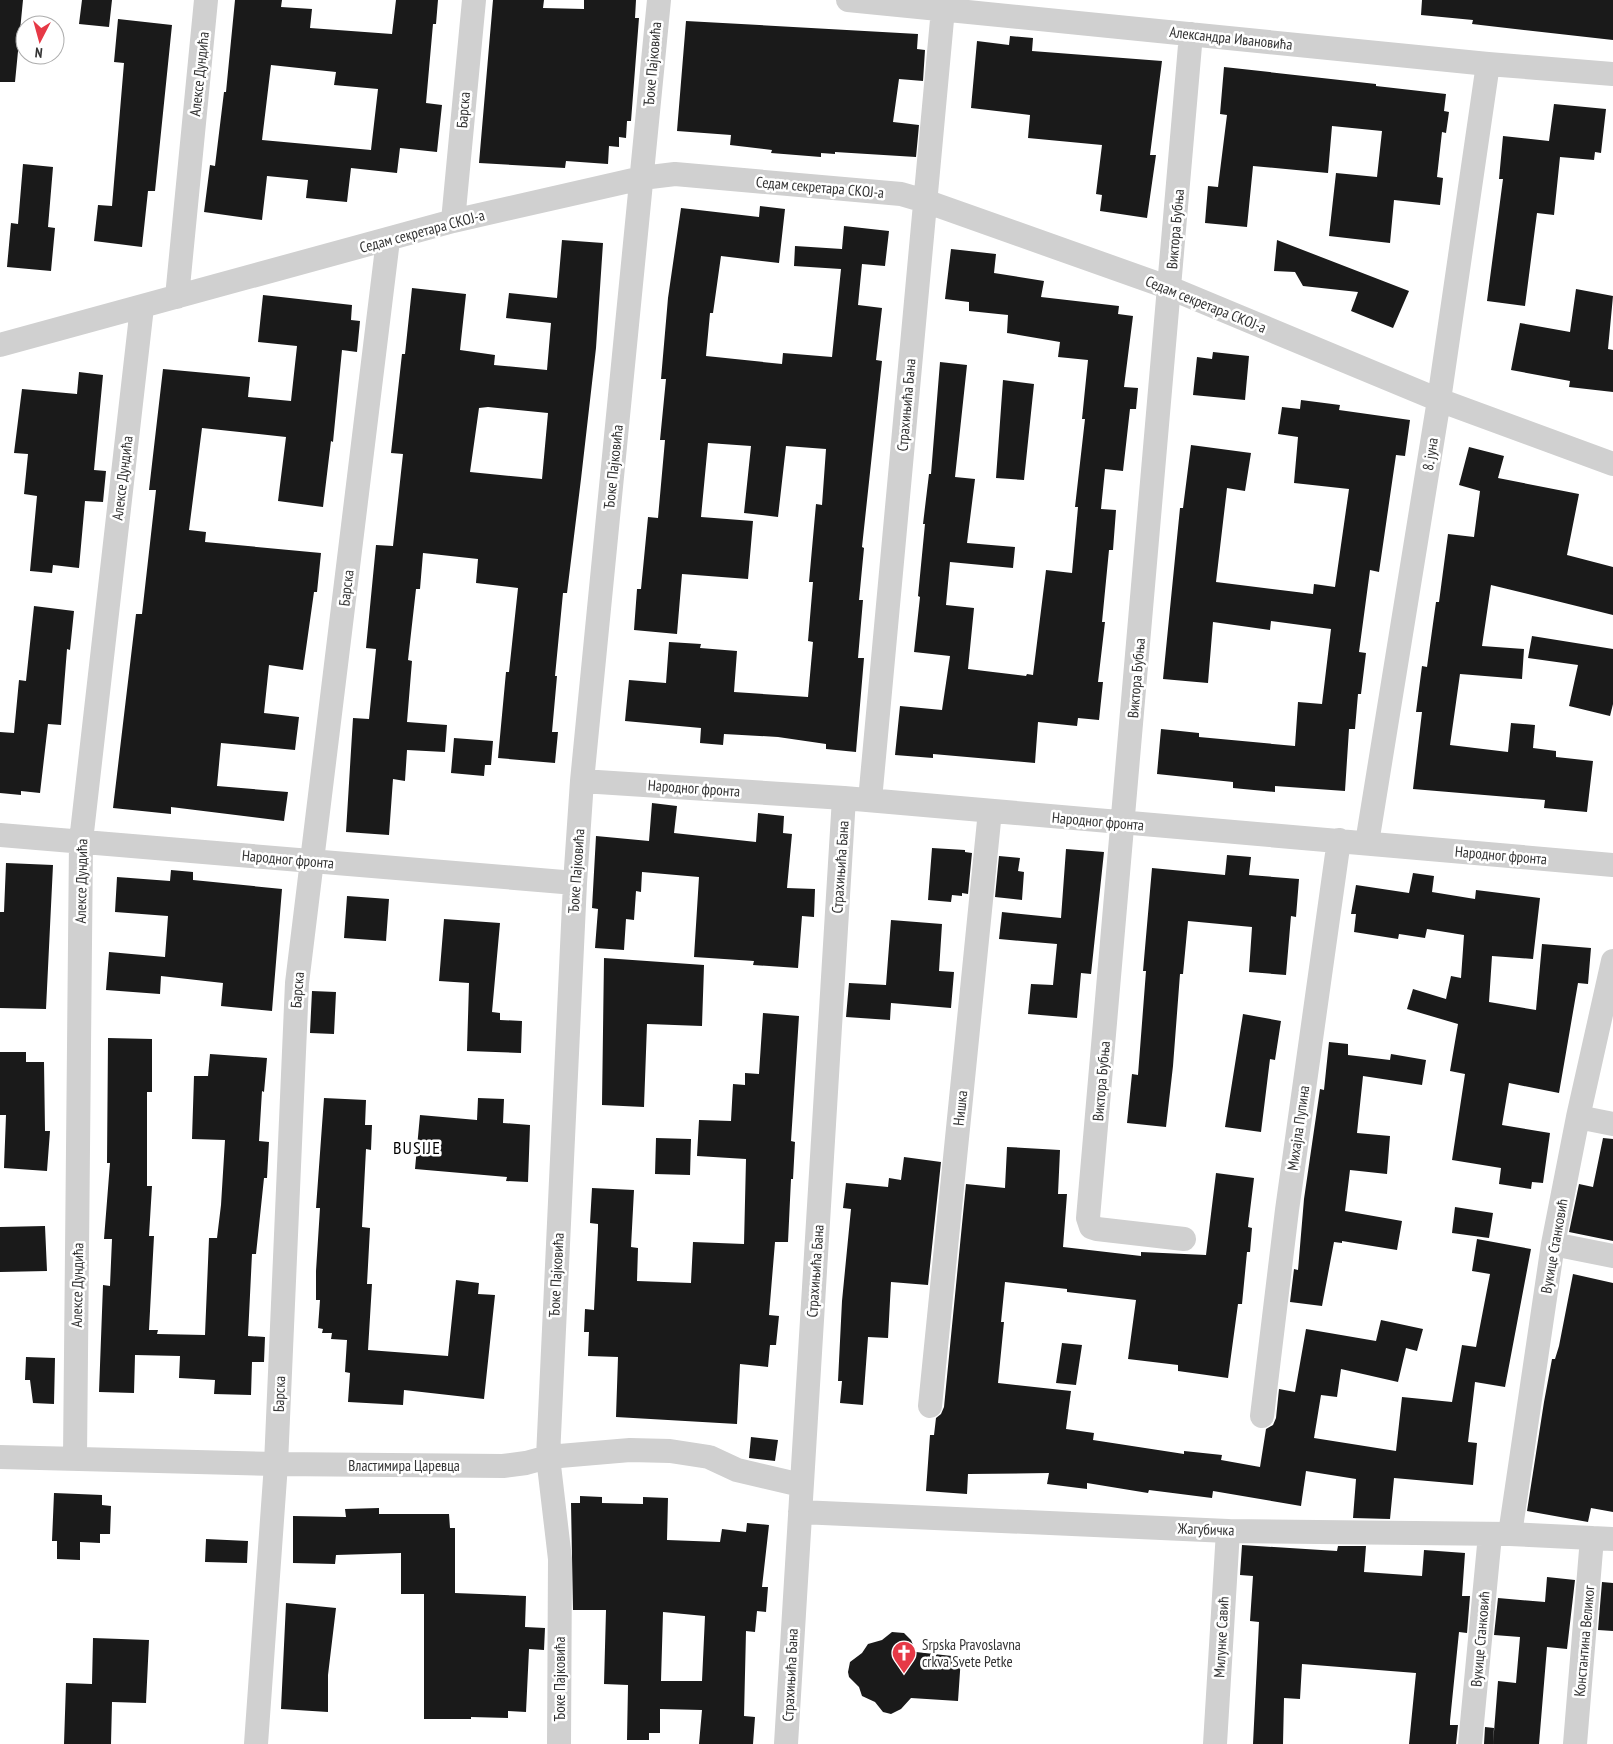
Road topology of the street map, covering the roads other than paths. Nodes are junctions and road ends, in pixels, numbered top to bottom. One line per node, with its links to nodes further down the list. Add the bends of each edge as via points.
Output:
1 (206, 0): 14 (street, Алексе Дундића)
2 (474, 0): 11 (street, Барска)
3 (659, 0): 9 (street, Ђоке Пајковића)
4 (848, 0): 5 (street, Александра Ивановића)
5 (944, 9): 6 (street, Александра Ивановића); 10 (street, Страхињића Бана)
6 (1191, 34): 7 (street, Александра Ивановића); 13 (street, Виктора Бубња)
7 (1488, 64): 8 (street, Александра Ивановића); 17 (street, 8. јуна)
8 (1613, 74)
9 (642, 178): 10 (street, Седам секретара СКОЈ-а, via 676,174 901,194); 11 (street, Седам секретара СКОЈ-а); 19 (street, Ђоке Пајковића)
10 (925, 201): 13 (street, Седам секретара СКОЈ-а); 21 (street, Страхињића Бана)
11 (453, 221): 12 (street, Седам секретара СКОЈ-а)
12 (388, 240): 14 (street, Седам секретара СКОЈ-а); 28 (street, Барска)
13 (1170, 288): 17 (street, Седам секретара СКОЈ-а); 23 (street, Виктора Бубња)
14 (177, 298): 15 (street, Седам секретара СКОЈ-а)
15 (142, 308): 16 (street, Седам секретара СКОЈ-а); 26 (street, Алексе Дундића)
16 (0, 345)
17 (1439, 400): 18 (street, Седам секретара СКОЈ-а); 27 (street, 8. јуна)
18 (1613, 464)
19 (582, 781): 20 (street, Народног фронта); 30 (street, Ђоке Пајковића)
20 (844, 798): 21 (street, Народног фронта); 43 (street, Страхињића Бана)
21 (870, 800): 22 (street, Народног фронта)
22 (990, 811): 23 (street, Народног фронта); 37 (street, Нишка)
23 (1124, 823): 25 (street, Народног фронта); 34 (street, Виктора Бубња, via 1089,1222 1097,1229)
24 (0, 835): 26 (street, Народног фронта)
25 (1339, 840): 27 (street, Народног фронта); 38 (street, Михајла Пупина, via 1286,1210)
26 (80, 841): 28 (street, Народног фронта); 40 (street, Алексе Дундића)
27 (1367, 843): 29 (street, Народног фронта)
28 (313, 862): 30 (street, Народног фронта); 42 (street, Барска, via 296,983)
29 (1613, 865)
30 (575, 883): 41 (street, Ђоке Пајковића)
31 (1613, 963): 32 (street, Вукице Станковић)
32 (1578, 1118): 33 (street); 35 (street, Вукице Станковић)
33 (1613, 1124)
34 (1184, 1239)
35 (1553, 1244): 36 (street); 46 (street, Вукице Станковић)
36 (1613, 1256)
37 (930, 1406)
38 (1262, 1416)
39 (0, 1457): 40 (street, Властимира Царевца)
40 (75, 1457): 42 (street, Властимира Царевца)
41 (548, 1457): 42 (street, Властимира Царевца, via 503,1466); 43 (street, Властимира Царевца, via 630,1450 670,1451 709,1456 737,1470); 49 (street, Ђоке Пајковића, via 560,1559)
42 (276, 1464): 48 (street, Барска)
43 (801, 1485): 44 (street, Страхињића Бана)
44 (800, 1512): 45 (street, Жагубичка); 50 (street, Страхињића Бана)
45 (1228, 1530): 46 (street, Жагубичка); 51 (street, Милунке Савић)
46 (1500, 1534): 47 (street, Жагубичка); 52 (street, Вукице Станковић)
47 (1603, 1539): 53 (street, Константина Великог)
48 (256, 1744)
49 (559, 1744)
50 (786, 1744)
51 (1215, 1744)
52 (1470, 1744)
53 (1575, 1744)

